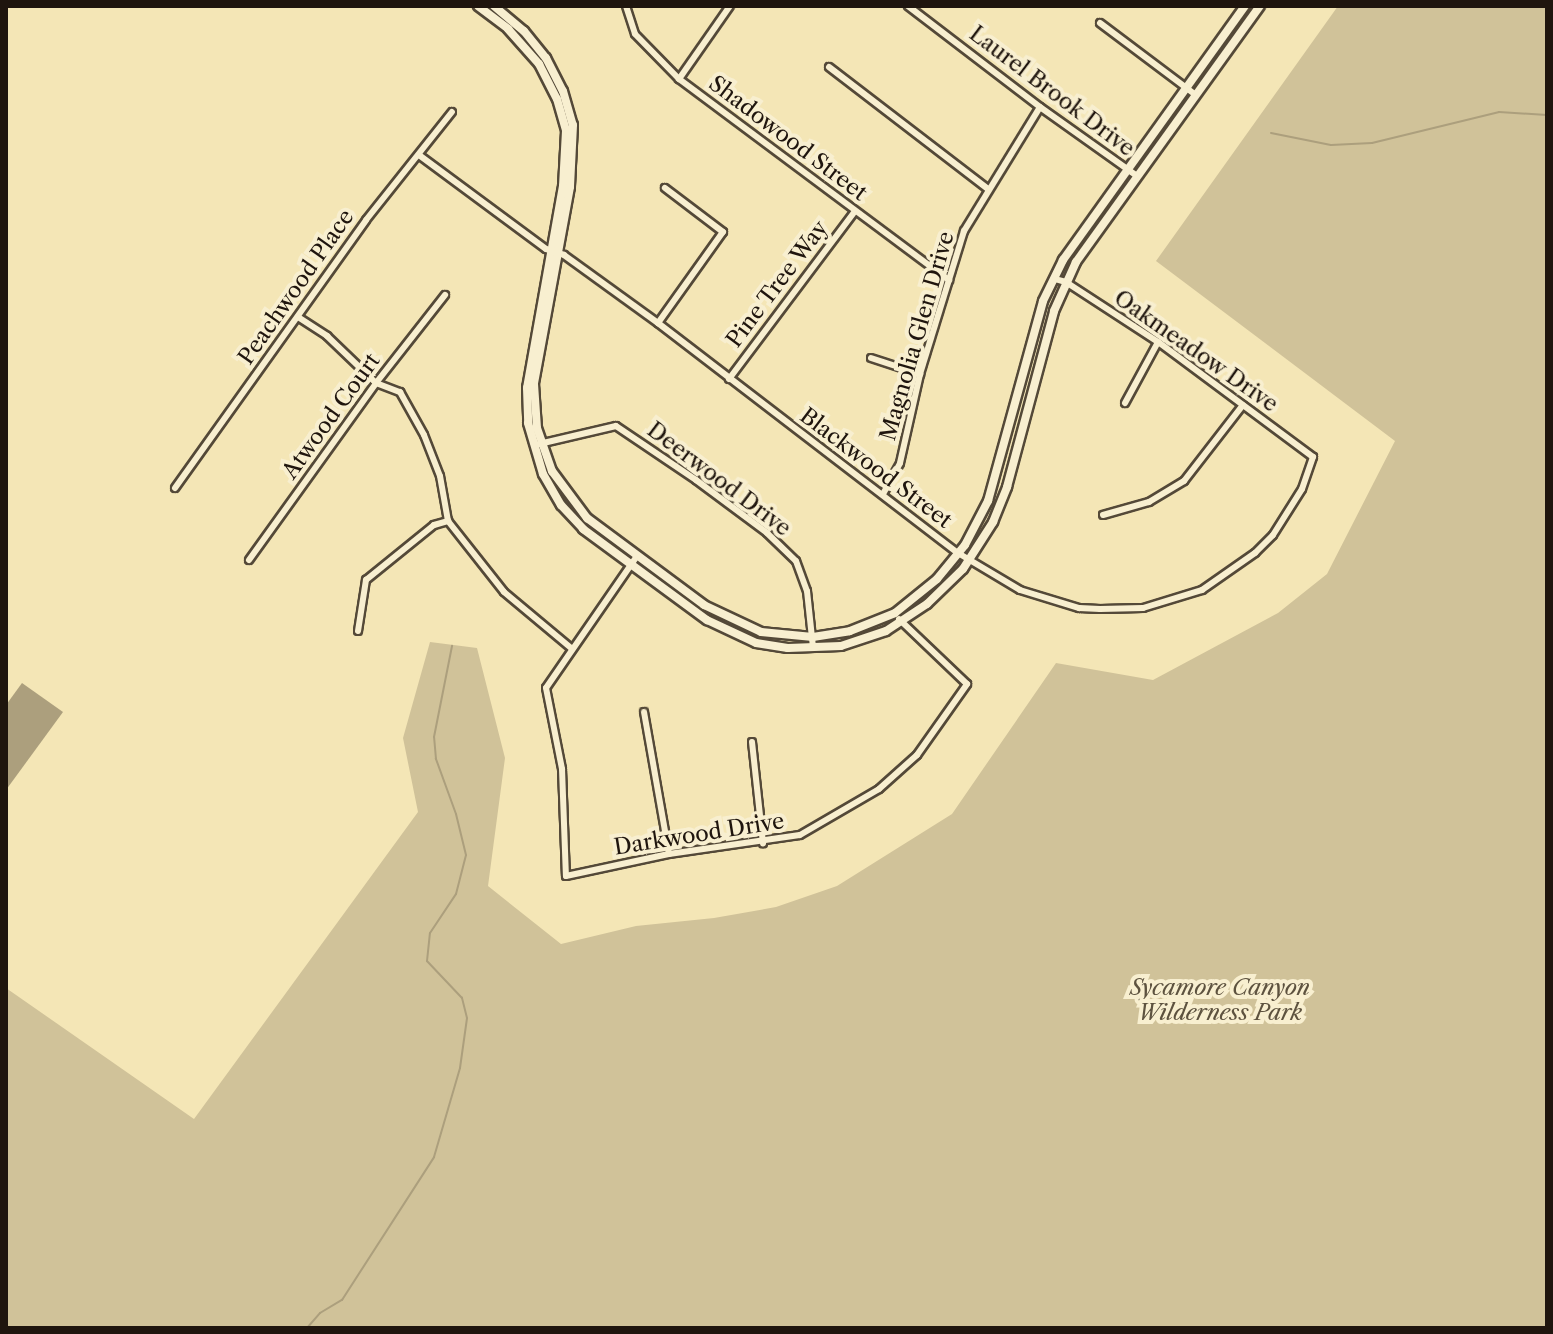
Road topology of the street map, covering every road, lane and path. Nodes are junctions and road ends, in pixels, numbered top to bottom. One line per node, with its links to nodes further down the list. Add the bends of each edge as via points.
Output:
1 (478, 6): 22 (street, via 529,50 563,114 566,168)
2 (494, 6): 22 (street, via 535,43 569,106 574,161)
3 (626, 6): 11 (street, Shadowood Street, via 635,34)
4 (730, 6): 11 (street)
5 (908, 6): 14 (street, Laurel Brook Drive)
6 (1260, 6): 8 (street)
7 (1243, 7): 8 (street); 12 (street)
8 (1253, 14): 13 (street)
9 (1100, 23): 12 (street)
10 (829, 67): 20 (street)
11 (679, 79): 21 (street, Shadowood Street)
12 (1186, 88): 13 (street); 17 (street)
13 (1196, 95): 18 (street)
14 (1040, 107): 17 (street, Laurel Brook Drive); 20 (street, Magnolia Glen Drive)
15 (452, 112): 16 (street, Peachwood Place)
16 (419, 155): 22 (street, Blackwood Street); 27 (street, Peachwood Place)
17 (1126, 169): 18 (street, Laurel Brook Drive); 23 (street, via 1072,244)
18 (1137, 176): 25 (street)
19 (665, 188): 28 (street, via 723,232)
20 (988, 189): 24 (street, Magnolia Glen Drive, via 964,231)
21 (855, 211): 24 (street, Shadowood Street); 32 (street, Pine Tree Way)
22 (555, 252): 28 (street, Blackwood Street); 36 (street, via 527,388)
23 (1055, 279): 25 (street, Oakmeadow Drive); 42 (street, via 1043,301 988,501)
24 (949, 280): 31 (street, Magnolia Glen Drive)
25 (1066, 282): 29 (street, Oakmeadow Drive); 45 (street, via 1007,487)
26 (445, 295): 33 (street, Atwood Court)
27 (298, 317): 33 (street, via 327,336); 38 (street, Peachwood Place)
28 (658, 323): 32 (street, Blackwood Street)
29 (1158, 342): 34 (street); 35 (street, Oakmeadow Drive)
30 (871, 358): 31 (street)
31 (920, 374): 39 (street, Magnolia Glen Drive, via 900,463)
32 (729, 379): 39 (street, Blackwood Street)
33 (376, 383): 41 (street, via 400,392 424,435 440,476); 44 (street, Atwood Court)
34 (1125, 403)
35 (1243, 405): 37 (street, Oakmeadow Drive); 40 (street, via 1184,481 1149,502)
36 (537, 445): 43 (street, via 573,504); 46 (street, via 543,474 561,505 583,529); 50 (street, Deerwood Drive, via 616,426 696,480 796,561 807,591)
37 (1313, 457): 45 (street, Blackwood Street, via 1302,489 1255,553 1220,580 1181,598 1143,608 1079,608 1020,590)
38 (175, 488)
39 (883, 494): 42 (street, Blackwood Street)
40 (1103, 515)
41 (448, 521): 49 (street, via 422,533 366,580); 51 (street, via 504,592)
42 (958, 553): 45 (street, Blackwood Street); 47 (street, via 937,579)
43 (637, 556): 46 (street); 50 (street, via 743,626)
44 (249, 560)
45 (969, 560): 48 (street, via 936,597)
46 (632, 564): 50 (street, via 707,620 740,637 773,646); 51 (street)
47 (895, 613): 48 (street); 50 (street)
48 (901, 622): 50 (street, via 855,643); 54 (street, Darkwood Drive, via 967,684 917,755 879,789 800,835)
49 (358, 631)
50 (813, 642)
51 (571, 648): 55 (street, Darkwood Drive, via 546,688 562,769 566,876)
52 (644, 712): 55 (street)
53 (752, 742): 54 (street)
54 (763, 843): 55 (street, Darkwood Drive)
55 (669, 854)

